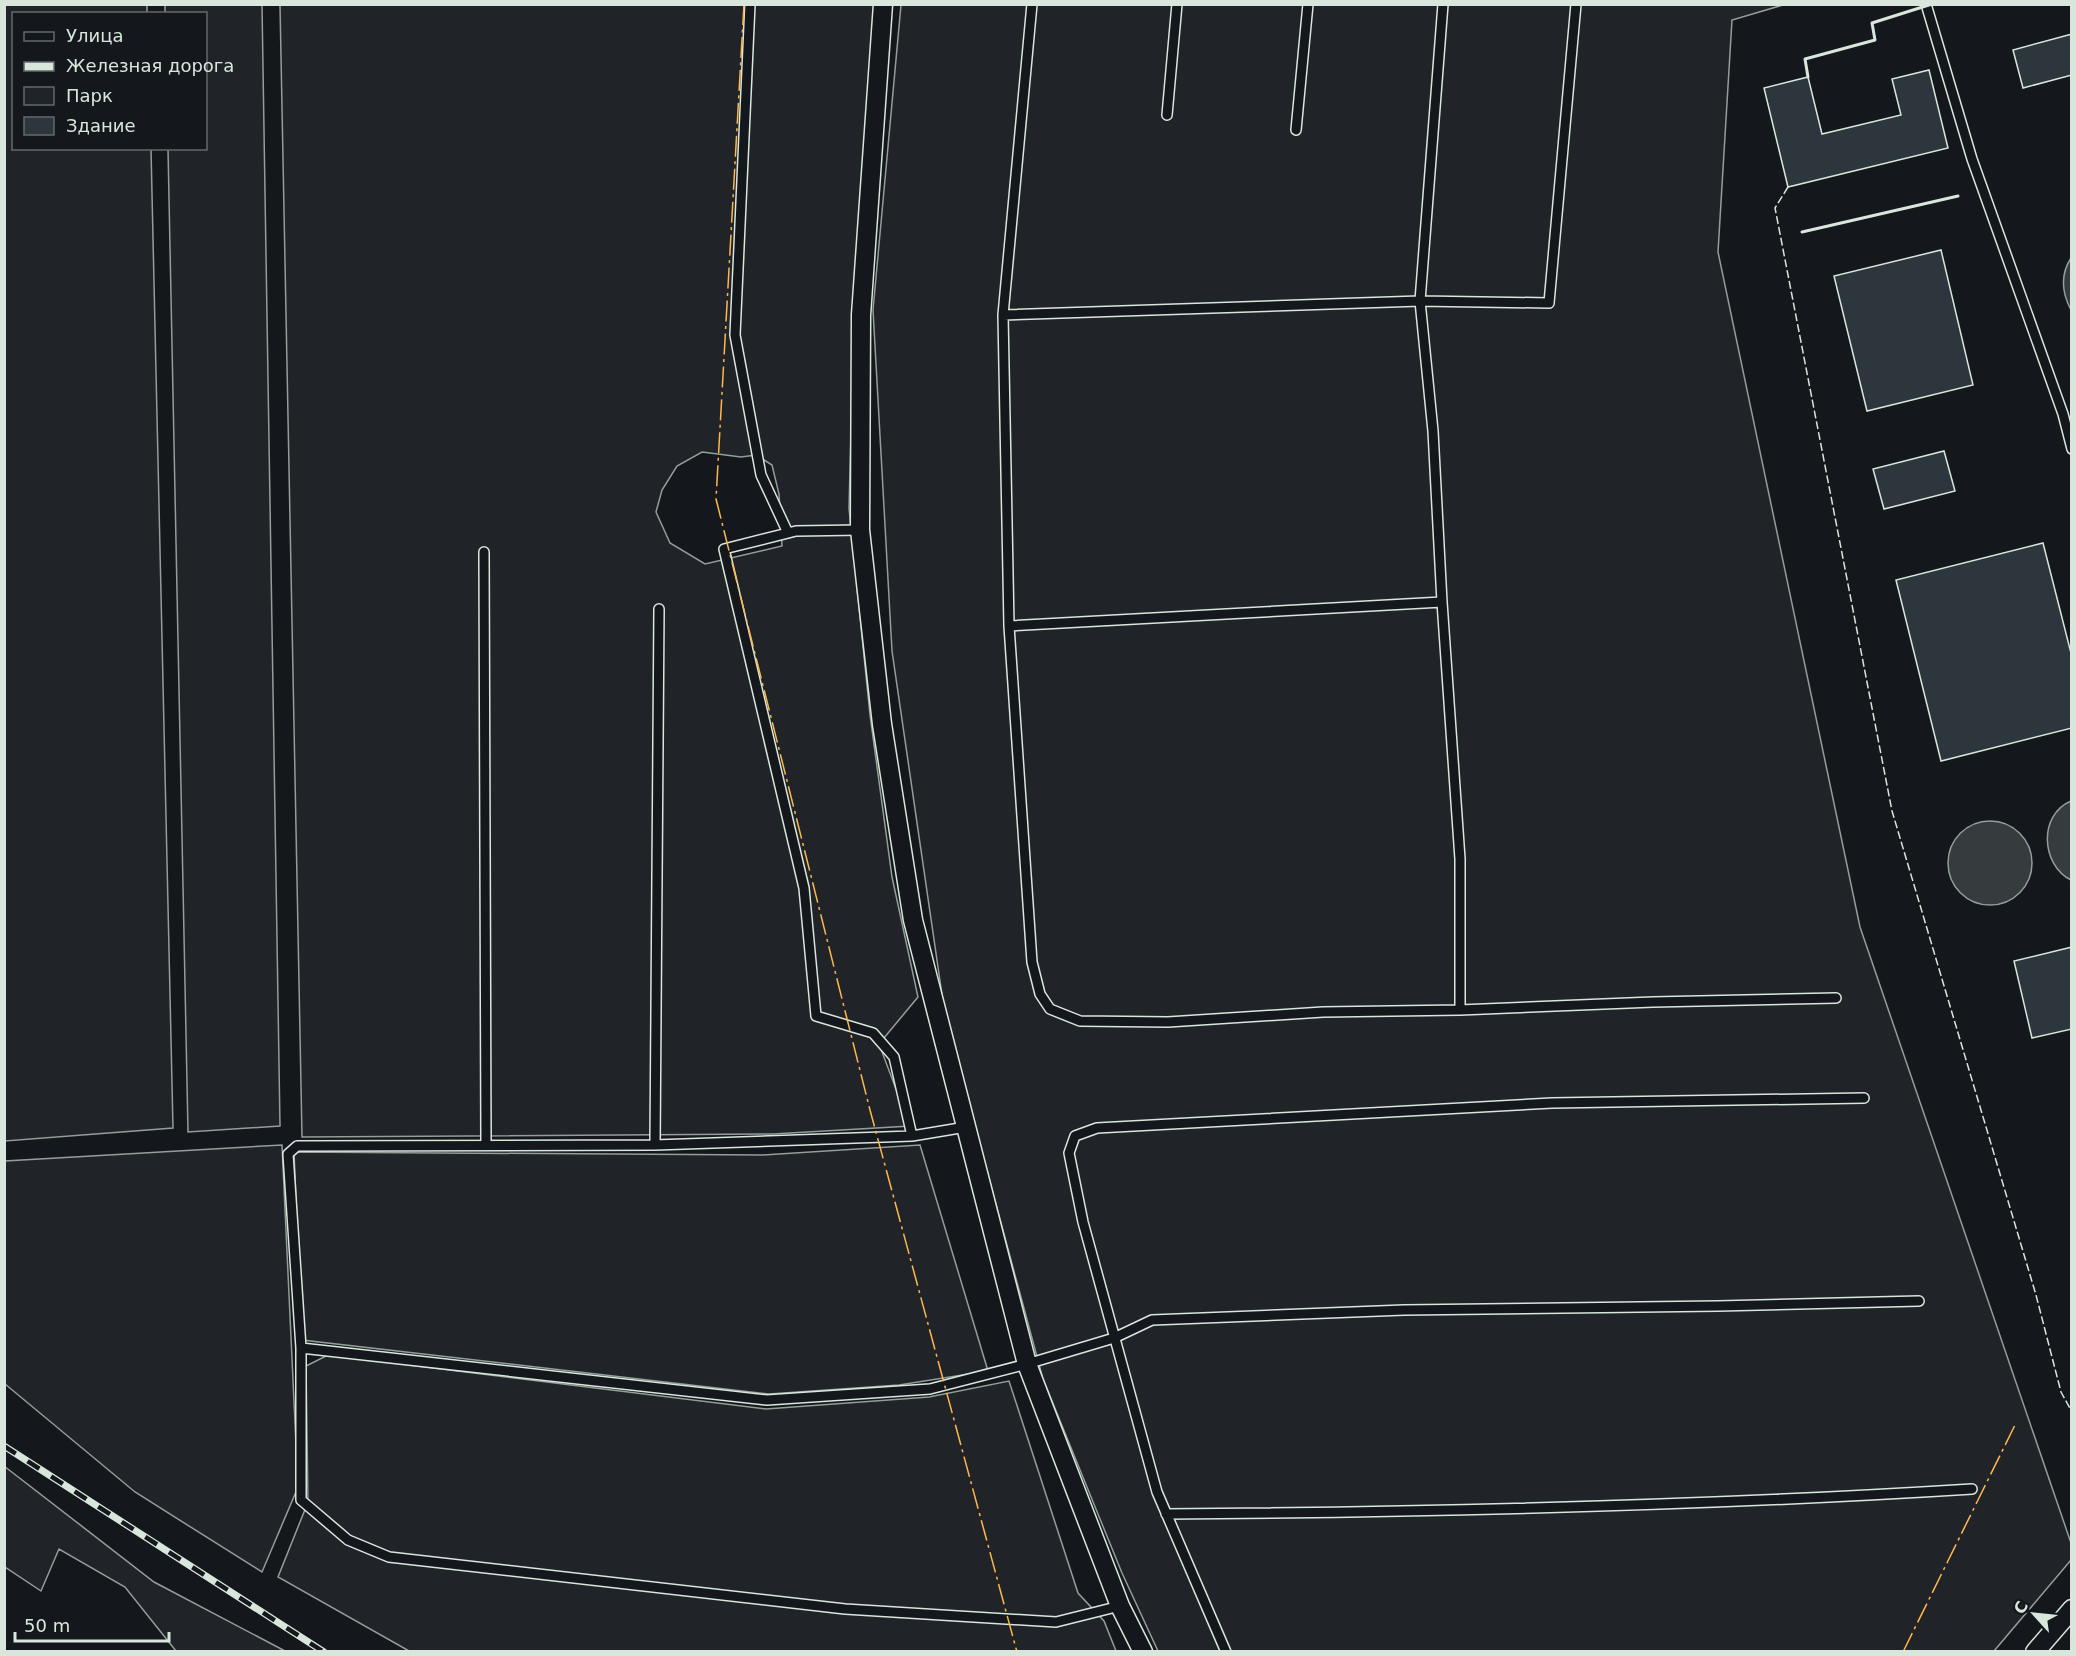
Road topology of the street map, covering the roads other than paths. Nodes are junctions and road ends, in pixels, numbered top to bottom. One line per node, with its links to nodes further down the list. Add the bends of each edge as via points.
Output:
1 (750, 4): 15 (lane, via 735,334 761,475)
2 (883, 4): 14 (street, via 861,315)
3 (1032, 4): 12 (lane)
4 (1177, 4): 9 (lane)
5 (1308, 4): 10 (lane)
6 (1443, 4): 11 (lane)
7 (1576, 4): 11 (lane, via 1549,303)
8 (1926, 4): 13 (lane, via 1972,159)
9 (1167, 115)
10 (1296, 130)
11 (1420, 301): 12 (lane); 17 (lane, via 1433,431)
12 (1002, 315): 19 (lane)
13 (2072, 449)
14 (860, 530): 15 (lane); 23 (street, via 882,724 913,920)
15 (788, 533): 24 (lane, via 724,549 804,888 816,1016 873,1033 894,1057)
16 (484, 552): 26 (lane)
17 (1442, 602): 19 (lane); 21 (lane, via 1460,859)
18 (659, 609): 25 (lane)
19 (1009, 626): 21 (lane, via 1032,962 1040,994 1050,1009 1080,1021 1168,1022 1323,1012)
20 (1836, 998): 21 (lane)
21 (1460, 1010)
22 (1864, 1098): 28 (lane, via 1552,1103 1097,1128 1075,1136 1069,1154)
23 (966, 1127): 24 (lane); 30 (street)
24 (912, 1136): 25 (lane)
25 (655, 1145): 26 (lane)
26 (486, 1146): 29 (lane, via 297,1146 288,1154)
27 (1919, 1301): 28 (lane, via 1250,1315 1152,1320)
28 (1114, 1338): 30 (lane); 32 (lane)
29 (301, 1348): 30 (lane, via 767,1400 930,1389); 33 (lane, via 301,1500 348,1540 389,1557 845,1609 1056,1622)
30 (1028, 1364): 33 (street)
31 (1972, 1489): 32 (lane, via 1788,1501)
32 (1166, 1514): 36 (lane)
33 (1120, 1606): 35 (street)
34 (2072, 1609): 37 (street)
35 (1143, 1652)
36 (1226, 1652)
37 (2035, 1652)

